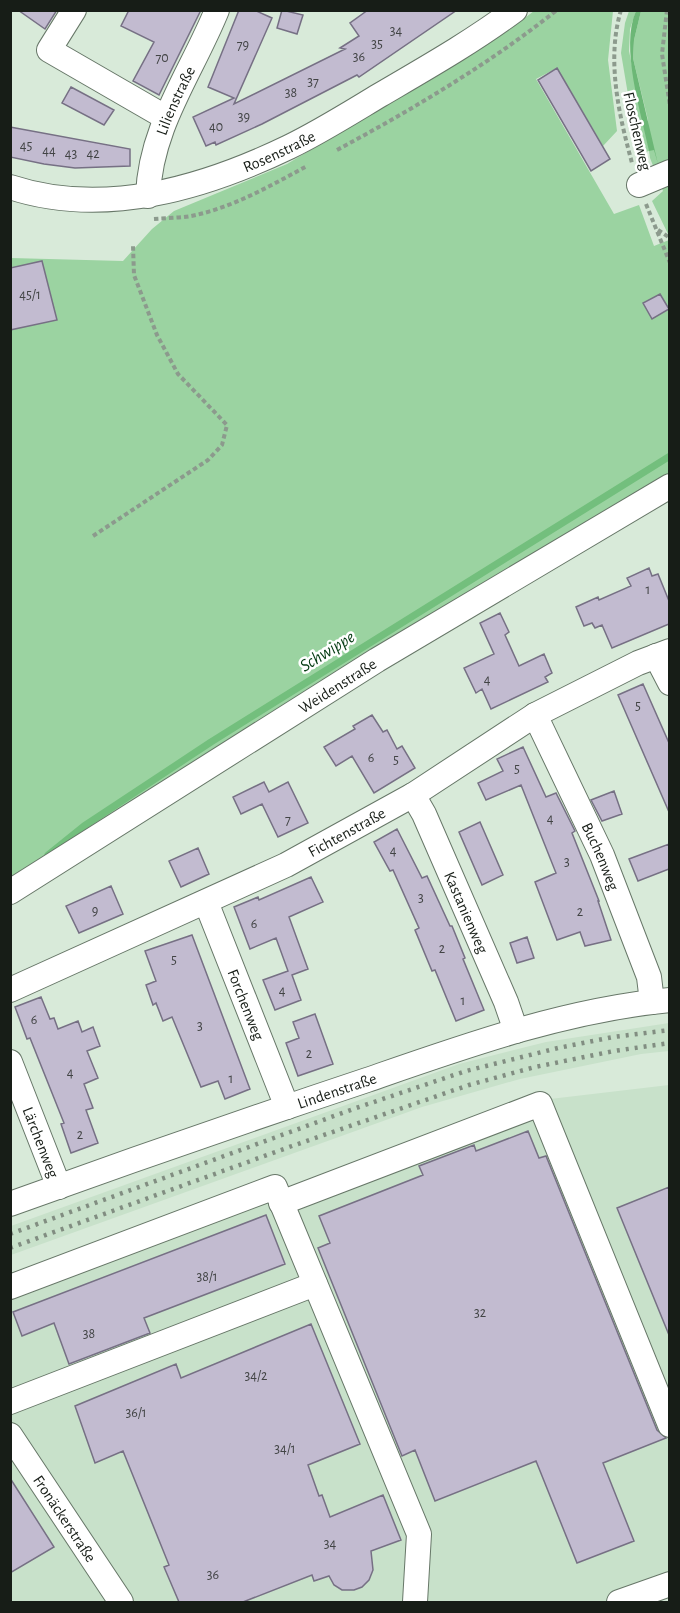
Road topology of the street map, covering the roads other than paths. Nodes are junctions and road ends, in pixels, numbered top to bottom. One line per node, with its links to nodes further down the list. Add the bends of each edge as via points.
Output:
1 (74, 10): 4 (street, via 49,50)
2 (217, 10): 4 (street, Lilienstraße)
3 (515, 10): 8 (street, Rosenstraße, via 455,51 290,147 179,190)
4 (165, 117): 8 (street, Lilienstraße, via 157,139)
5 (669, 172): 6 (street)
6 (639, 185)
7 (10, 187): 8 (street, Rosenstraße, via 84,199)
8 (148, 196)
9 (669, 486): 14 (street, Weidenstraße, via 377,660)
10 (663, 653): 11 (street); 12 (street, Fichtenstraße)
11 (669, 683)
12 (536, 715): 13 (street, Fichtenstraße); 17 (street, Buchenweg, via 602,855)
13 (413, 795): 15 (street, Fichtenstraße, via 286,865); 18 (street, Kastanienweg)
14 (10, 892)
15 (206, 902): 16 (street, Fichtenstraße); 20 (street, Forchenweg)
16 (10, 990)
17 (661, 1001): 18 (street, Lindenstraße, via 616,1007)
18 (516, 1031): 20 (street, Lindenstraße)
19 (10, 1062): 21 (street, Lärchenweg)
20 (287, 1107): 21 (street, Lindenstraße)
21 (60, 1187): 23 (street, Lindenstraße)
22 (281, 1203): 24 (street); 25 (street, via 274,1188); 27 (street, via 540,1104 646,1377)
23 (10, 1204)
24 (315, 1284): 26 (street); 31 (street, via 419,1534)
25 (10, 1287)
26 (10, 1402)
27 (669, 1425)
28 (10, 1435): 30 (street, Fronäckerstraße)
29 (669, 1584): 32 (street)
30 (121, 1602)
31 (415, 1602)
32 (619, 1602)

